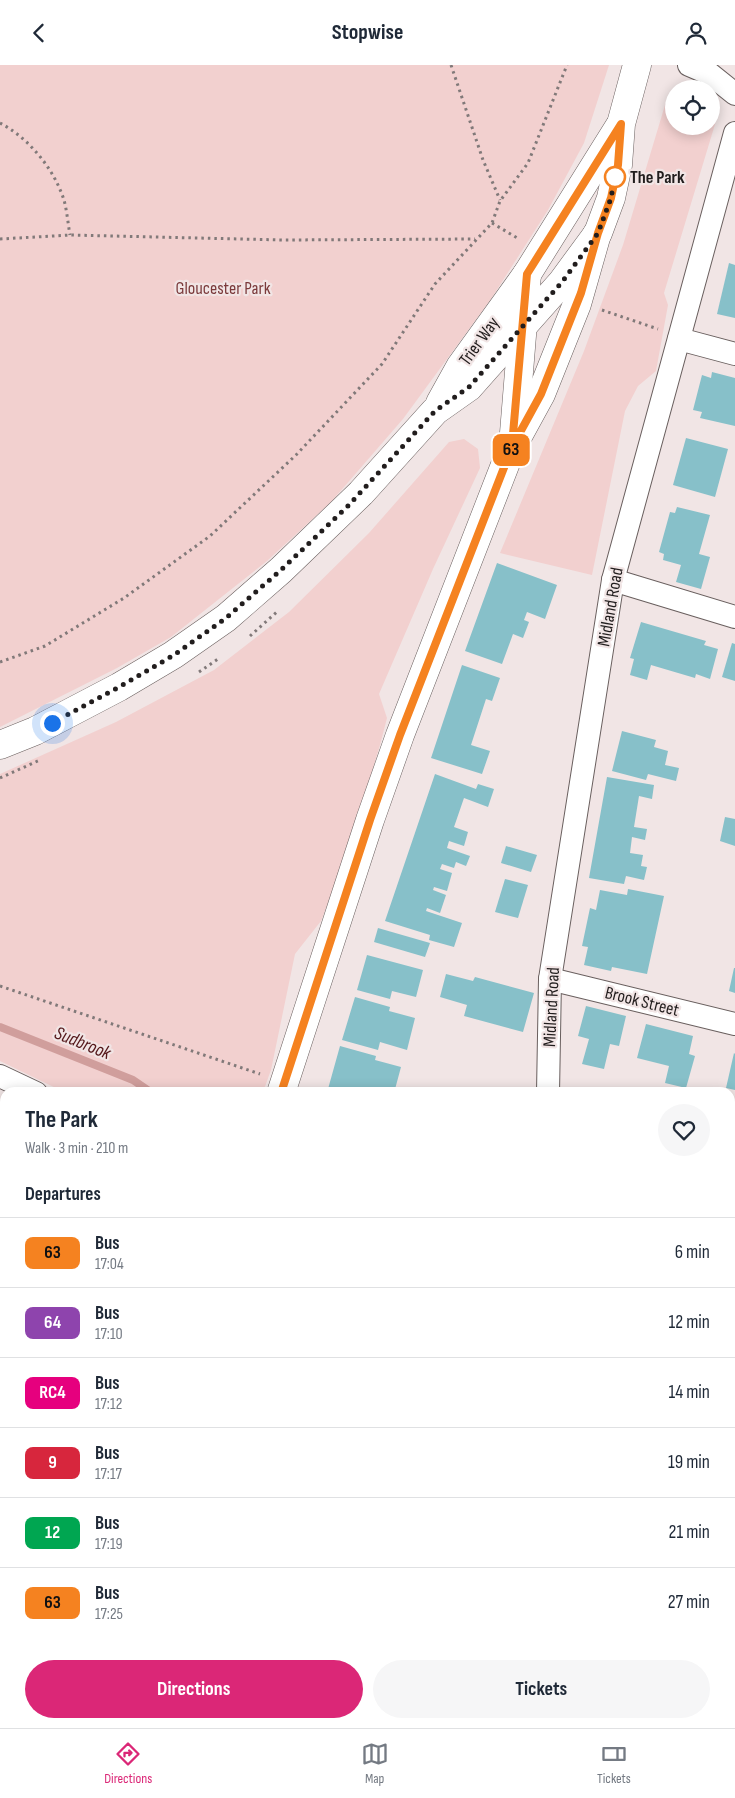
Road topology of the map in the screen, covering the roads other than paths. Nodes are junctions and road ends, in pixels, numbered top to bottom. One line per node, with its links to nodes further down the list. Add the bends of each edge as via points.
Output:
1 (637, 65): 4 (main road, Trier Way)
2 (689, 65): 3 (street)
3 (730, 79)
4 (621, 124): 6 (main road, Trier Way, via 618,165 611,198); 7 (main road, Trier Way)
5 (735, 133): 9 (street, Midland Road)
6 (598, 233): 8 (main road, Trier Way, via 562,282); 12 (main road, via 568,326 541,394)
7 (527, 274): 8 (main road, Trier Way); 11 (main road, Trier Way, via 460,367)
8 (522, 326): 11 (main road, Trier Way, via 469,387); 12 (main road)
9 (679, 339): 10 (street); 13 (street, Midland Road)
10 (735, 354)
11 (435, 411): 15 (main road, Trier Way, via 361,493 226,618 174,655 119,687 35,731)
12 (512, 447): 20 (main road, via 397,745)
13 (613, 580): 14 (street); 16 (street, Midland Road)
14 (735, 617)
15 (0, 745)
16 (550, 979): 17 (street, Brook Street); 21 (street, Midland Road)
17 (735, 1024)
18 (0, 1076): 19 (street)
19 (23, 1087)
20 (283, 1087)
21 (548, 1087)

